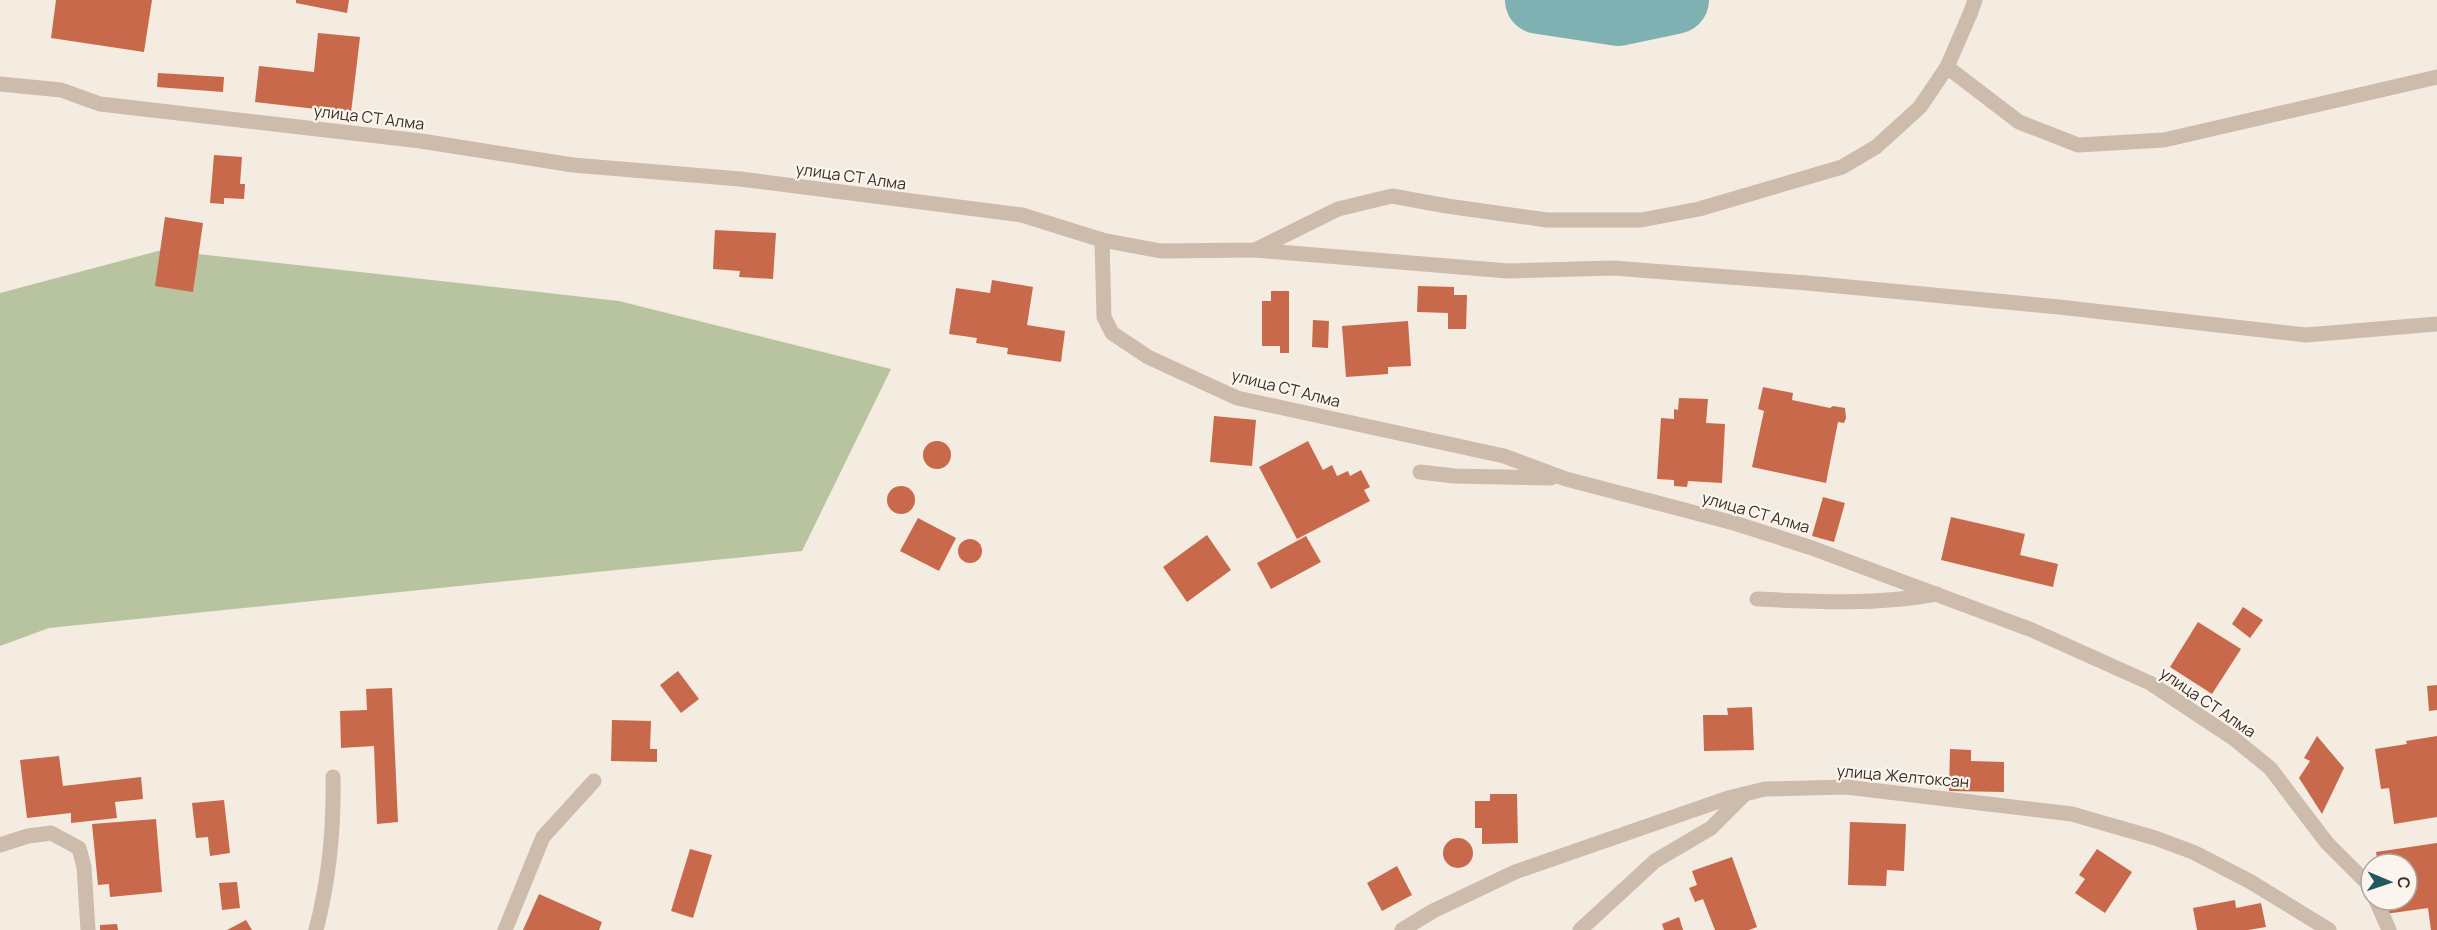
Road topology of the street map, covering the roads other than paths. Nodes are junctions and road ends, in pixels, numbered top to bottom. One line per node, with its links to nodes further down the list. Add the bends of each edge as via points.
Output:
1 (1972, 7): 2 (street)
2 (1947, 68): 3 (street, via 2019,122 2078,146 2164,140); 6 (street, via 1920,107 1876,147 1842,167 1699,209 1641,220 1547,220 1392,196 1338,209)
3 (2437, 77)
4 (0, 84): 5 (street, улица СТ Алма, via 61,90 100,104 421,141 573,165 740,179 1022,215)
5 (1102, 240): 6 (street, via 1161,251); 9 (street, улица СТ Алма, via 1104,317 1112,333 1148,357 1237,398 1504,456)
6 (1255, 249): 7 (street, via 1508,272 1613,268 1807,283 2306,335)
7 (2437, 324)
8 (1420, 472): 9 (street)
9 (1566, 479): 10 (street, улица СТ Алма, via 1734,523)
10 (1937, 594): 11 (street, via 1847,604); 16 (street, улица СТ Алма, via 2032,630 2150,683 2198,714 2270,768 2327,843)
11 (1756, 599)
12 (333, 777): 19 (street, via 334,821)
13 (594, 781): 20 (street, via 543,837)
14 (1745, 794): 21 (street, улица Желтоксан, via 1515,872); 22 (street, via 1711,828 1654,861); 23 (street, улица Желтоксан, via 1765,789 1846,787 2072,814 2193,852 2251,882)
15 (0, 845): 18 (street, via 51,833 79,848)
16 (2359, 875)
17 (2381, 912): 24 (street)
18 (88, 930)
19 (316, 930)
20 (506, 930)
21 (1402, 930)
22 (1580, 930)
23 (2328, 930)
24 (2389, 930)

